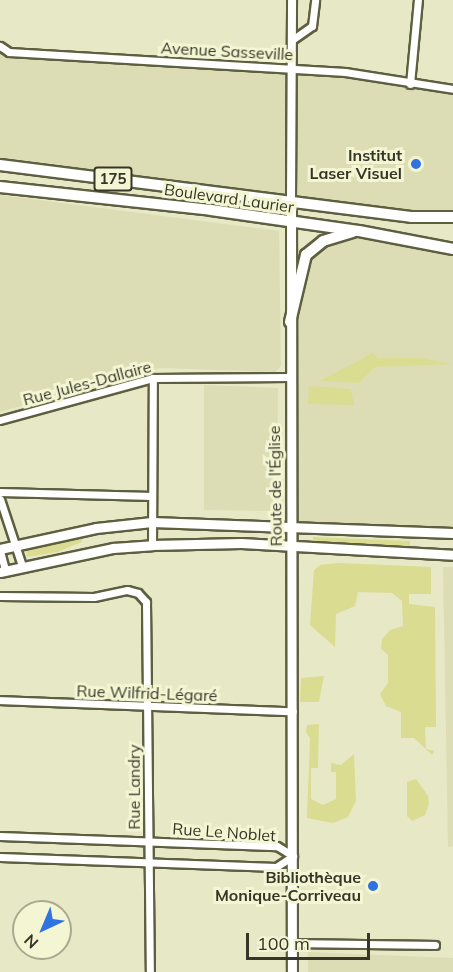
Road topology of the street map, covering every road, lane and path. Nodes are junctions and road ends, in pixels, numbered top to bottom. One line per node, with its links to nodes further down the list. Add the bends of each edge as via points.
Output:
1 (292, 0): 4 (street, Route de l'Église)
2 (315, 0): 4 (street, via 312,26)
3 (418, 0): 7 (street)
4 (292, 40): 6 (street, Route de l'Église)
5 (0, 46): 6 (street, Avenue Sasseville, via 9,52)
6 (293, 69): 7 (street, Avenue Sasseville, via 345,72); 11 (street, Route de l'Église)
7 (410, 84): 8 (street, Avenue Sasseville)
8 (453, 89)
9 (0, 165): 11 (main road, Boulevard Laurier / 175)
10 (0, 188): 13 (main road, Boulevard Laurier / 175)
11 (291, 201): 12 (main road, Boulevard Laurier / 175, via 411,217); 13 (main road, Route de l'Église)
12 (453, 217)
13 (290, 222): 14 (main road, Boulevard Laurier / 175); 16 (main road, Route de l'Église)
14 (358, 231): 15 (main road, Boulevard Laurier / 175); 16 (main road, via 323,241 306,255)
15 (453, 249)
16 (290, 322): 17 (main road, Route de l'Église)
17 (289, 377): 18 (street, Rue Jules-Dallaire); 24 (main road, Route de l'Église)
18 (153, 378): 19 (street, Rue Jules-Dallaire); 21 (street)
19 (0, 420)
20 (0, 492): 21 (street)
21 (152, 495): 23 (street)
22 (0, 499): 26 (street)
23 (152, 522): 24 (main road); 26 (main road, via 96,528); 27 (street)
24 (290, 528): 25 (main road); 28 (main road, Route de l'Église)
25 (453, 533)
26 (15, 545): 29 (main road); 31 (street)
27 (152, 545): 28 (main road, via 241,543); 31 (main road, via 113,548)
28 (291, 547): 30 (main road); 36 (main road, Route de l'Église)
29 (0, 550): 32 (street)
30 (453, 555)
31 (22, 566): 32 (main road)
32 (2, 571)
33 (0, 596): 35 (street, Rue Landry, via 94,597 127,590 138,592 146,602)
34 (0, 700): 35 (street, Rue Wilfrid-Légaré)
35 (147, 708): 36 (street, Rue Wilfrid-Légaré); 38 (street, Rue Landry)
36 (292, 711): 39 (main road, Route de l'Église)
37 (0, 836): 38 (street, Rue Le Noblet)
38 (148, 842): 39 (street, Rue Le Noblet, via 277,846); 41 (street, Rue Landry)
39 (292, 856): 41 (street, Rue Le Noblet, via 276,867); 42 (main road, Route de l'Église)
40 (0, 857): 41 (street, Rue Le Noblet)
41 (149, 864): 44 (street, Rue Landry)
42 (292, 943): 43 (street); 45 (main road, Route de l'Église)
43 (435, 945)
44 (150, 972)
45 (292, 972)

